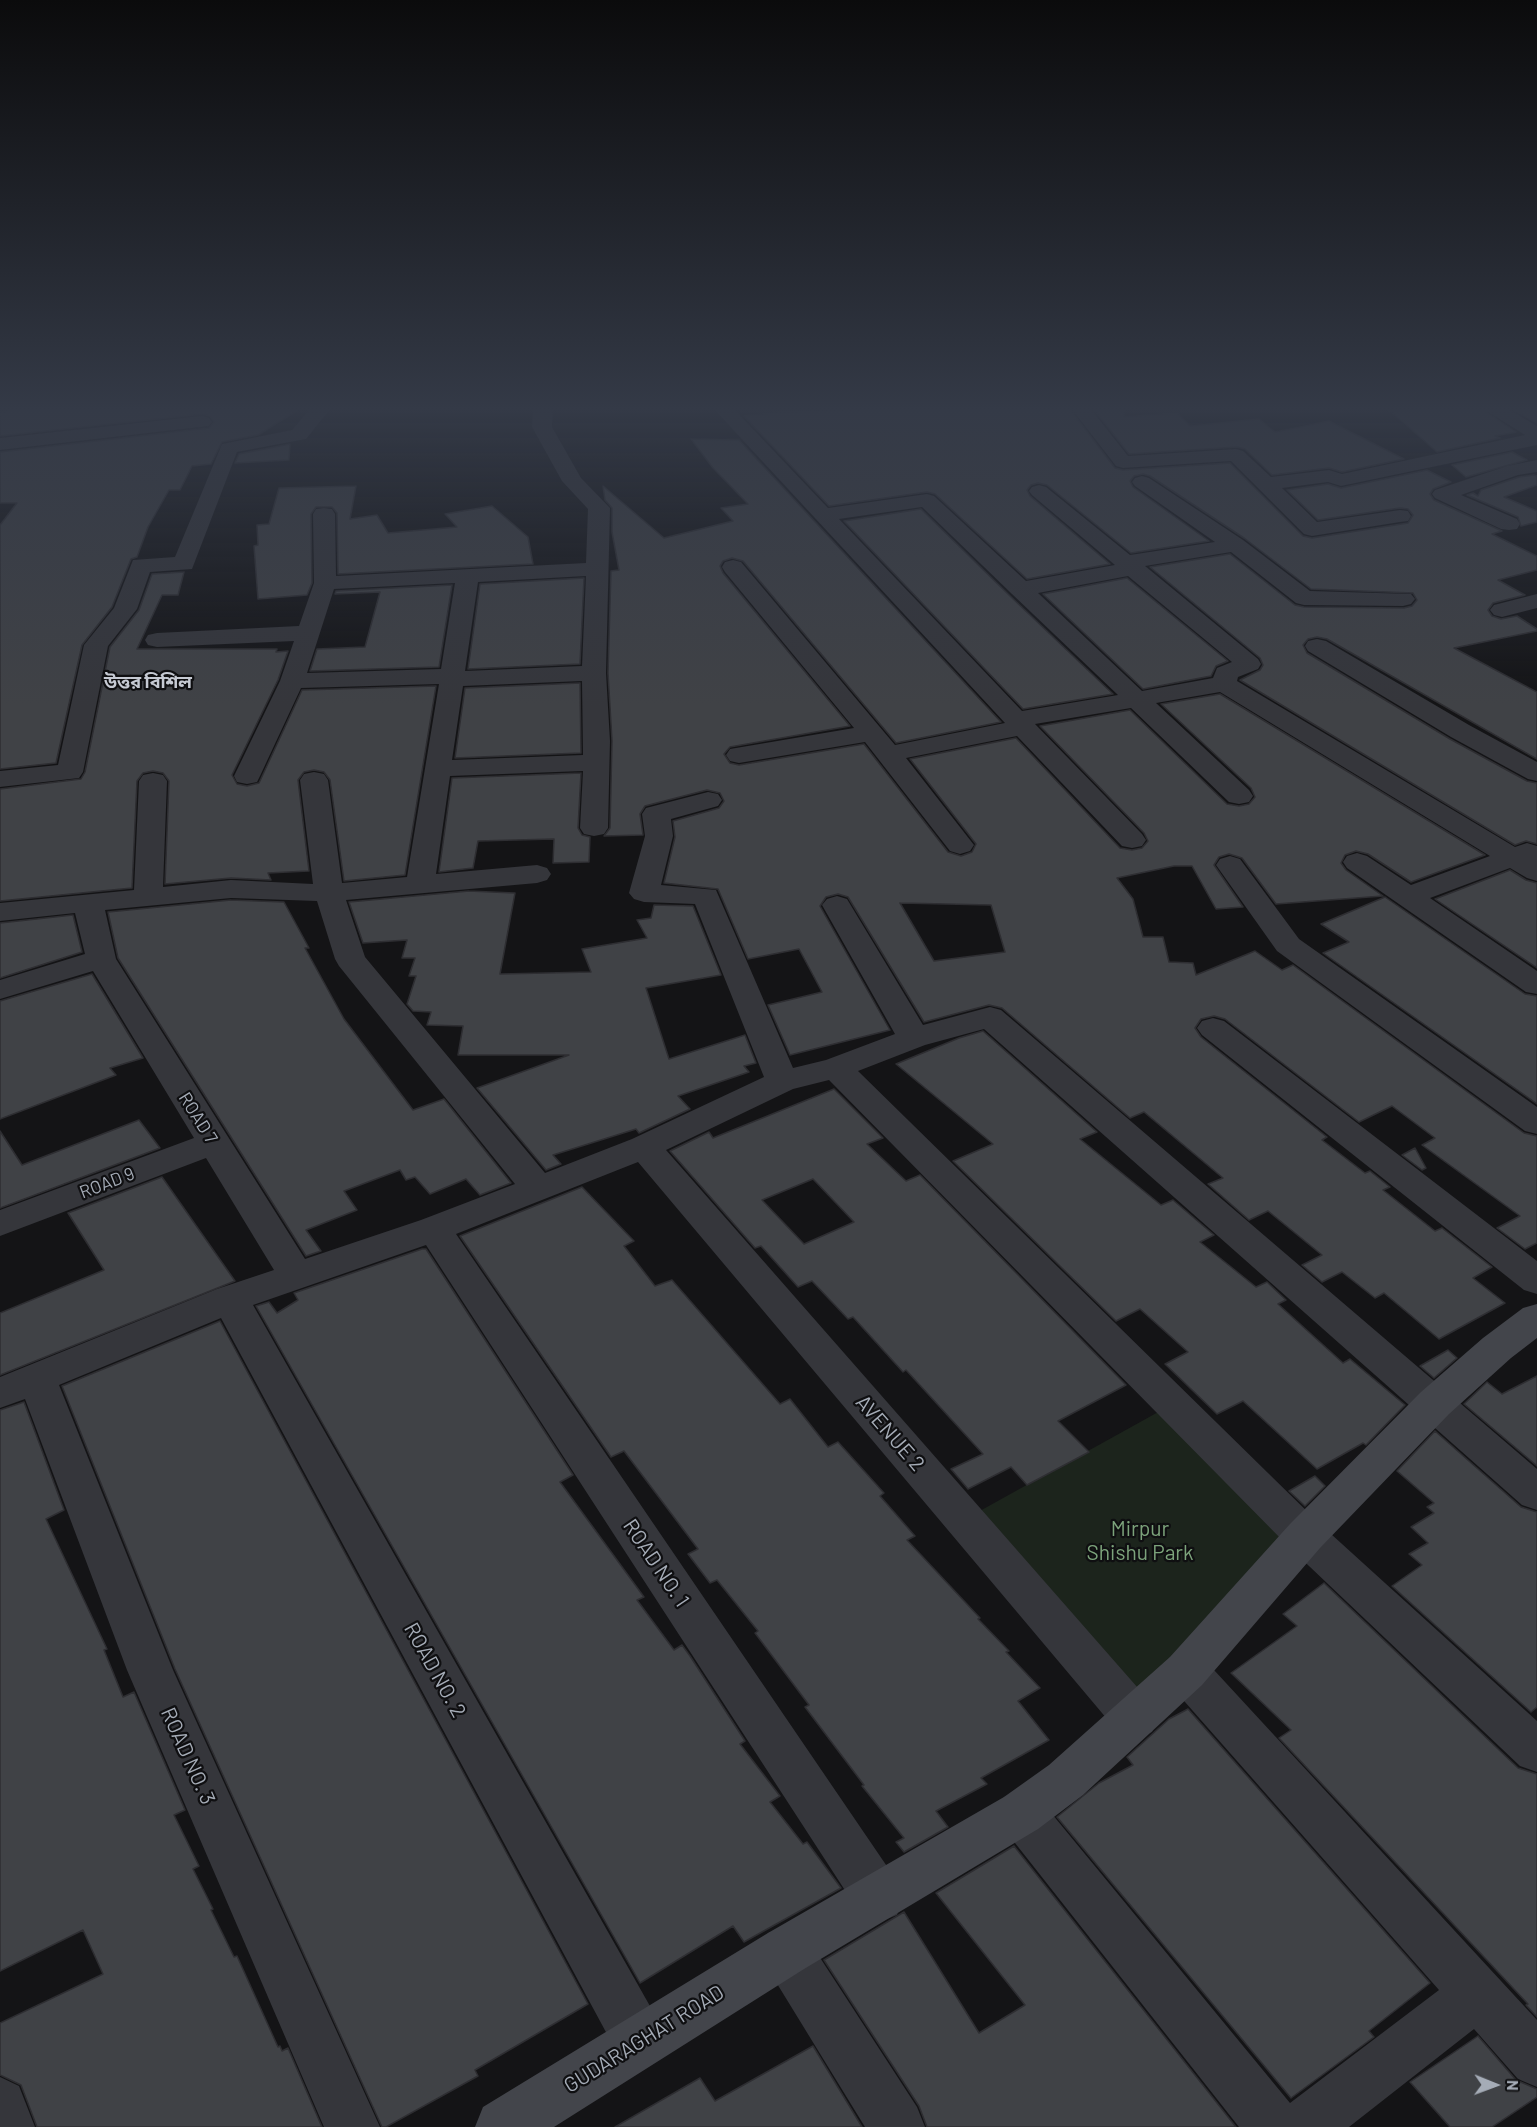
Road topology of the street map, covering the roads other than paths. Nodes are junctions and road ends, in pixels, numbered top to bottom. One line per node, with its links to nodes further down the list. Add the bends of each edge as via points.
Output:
1 (207, 507): 40 (street, via 184,564 141,566 125,609 96,645 70,772)
2 (598, 507): 17 (street)
3 (816, 507): 11 (street)
4 (877, 507): 11 (street)
5 (935, 507): 20 (street)
6 (1059, 507): 15 (street)
7 (1179, 507): 14 (street)
8 (1290, 507): 12 (street, via 1312,529)
9 (1472, 507): 13 (street)
10 (324, 514): 19 (street)
11 (823, 515): 32 (street)
12 (1400, 516)
13 (1509, 524)
14 (1234, 545): 15 (street); 21 (street, via 1304,598)
15 (1131, 565): 20 (street); 30 (street, via 1249,664 1226,673)
16 (733, 567): 33 (street)
17 (596, 569): 18 (street); 27 (street)
18 (468, 574): 19 (street); 28 (street)
19 (325, 583): 24 (street)
20 (1020, 589): 31 (street)
21 (1403, 599)
22 (1537, 602): 23 (street)
23 (1502, 610)
24 (307, 633): 25 (street); 29 (street)
25 (157, 640)
26 (1317, 646): 38 (street)
27 (594, 673): 28 (street); 36 (street)
28 (451, 678): 29 (street); 37 (street)
29 (292, 681): 39 (street)
30 (1224, 684): 31 (street); 48 (street)
31 (1137, 699): 32 (street); 43 (street)
32 (1020, 724): 34 (street); 46 (street)
33 (872, 733): 34 (street); 35 (street)
34 (889, 754): 47 (street)
35 (739, 755)
36 (596, 762): 37 (street); 45 (street)
37 (436, 769): 53 (street)
38 (1537, 773)
39 (247, 776)
40 (0, 779)
41 (314, 780): 54 (street)
42 (153, 781): 56 (street)
43 (1239, 795)
44 (708, 800): 66 (street, via 656,814 658,836 644,893 706,896)
45 (594, 828)
46 (1132, 840)
47 (960, 845)
48 (1525, 853): 51 (street); 55 (street)
49 (1357, 862): 55 (street)
50 (1230, 865): 67 (street, via 1288,945)
51 (1537, 873)
52 (537, 874): 53 (street)
53 (420, 884): 54 (street)
54 (329, 893): 56 (street, via 231,889); 70 (street, via 350,959)
55 (1409, 896): 61 (street)
56 (148, 897): 57 (street)
57 (88, 903): 59 (street); 60 (street, ROAD 7)
58 (837, 905): 64 (street)
59 (0, 912)
60 (101, 959): 62 (street); 68 (street, ROAD 7)
61 (1537, 985)
62 (0, 990)
63 (1212, 1028): 74 (street)
64 (914, 1038): 65 (street); 78 (street, via 990,1017)
65 (836, 1068): 66 (street); 80 (street)
66 (782, 1082): 69 (street)
67 (1537, 1123)
68 (213, 1143): 71 (street, ROAD 9); 73 (street, ROAD 7)
69 (644, 1147): 70 (street); 82 (street, AVENUE 2)
70 (537, 1187): 72 (street)
71 (0, 1224)
72 (434, 1229): 73 (street); 85 (street, ROAD NO. 1)
73 (296, 1275): 75 (street)
74 (1537, 1281)
75 (230, 1299): 77 (street); 88 (street, ROAD NO. 2)
76 (1537, 1318): 78 (street, GUDARAGHAT ROAD)
77 (18, 1386): 93 (street, ROAD NO. 3, via 150,1670)
78 (1435, 1403): 79 (street); 80 (street, GUDARAGHAT ROAD)
79 (1537, 1493)
80 (1305, 1536): 81 (street, GUDARAGHAT ROAD); 83 (street)
81 (1186, 1671): 82 (street, GUDARAGHAT ROAD); 87 (street)
82 (1135, 1718): 84 (street, GUDARAGHAT ROAD, via 1066,1780)
83 (1537, 1751)
84 (1021, 1813): 85 (street, GUDARAGHAT ROAD); 95 (street)
85 (879, 1898): 86 (street, GUDARAGHAT ROAD)
86 (786, 1951): 88 (street, GUDARAGHAT ROAD); 94 (street)
87 (1477, 1994): 89 (street); 96 (street)
88 (640, 2041): 91 (street, GUDARAGHAT ROAD)
89 (1533, 2048)
90 (0, 2105): 92 (street)
91 (534, 2119)
92 (7, 2127)
93 (352, 2127)
94 (897, 2127)
95 (1274, 2127)
96 (1304, 2127)

